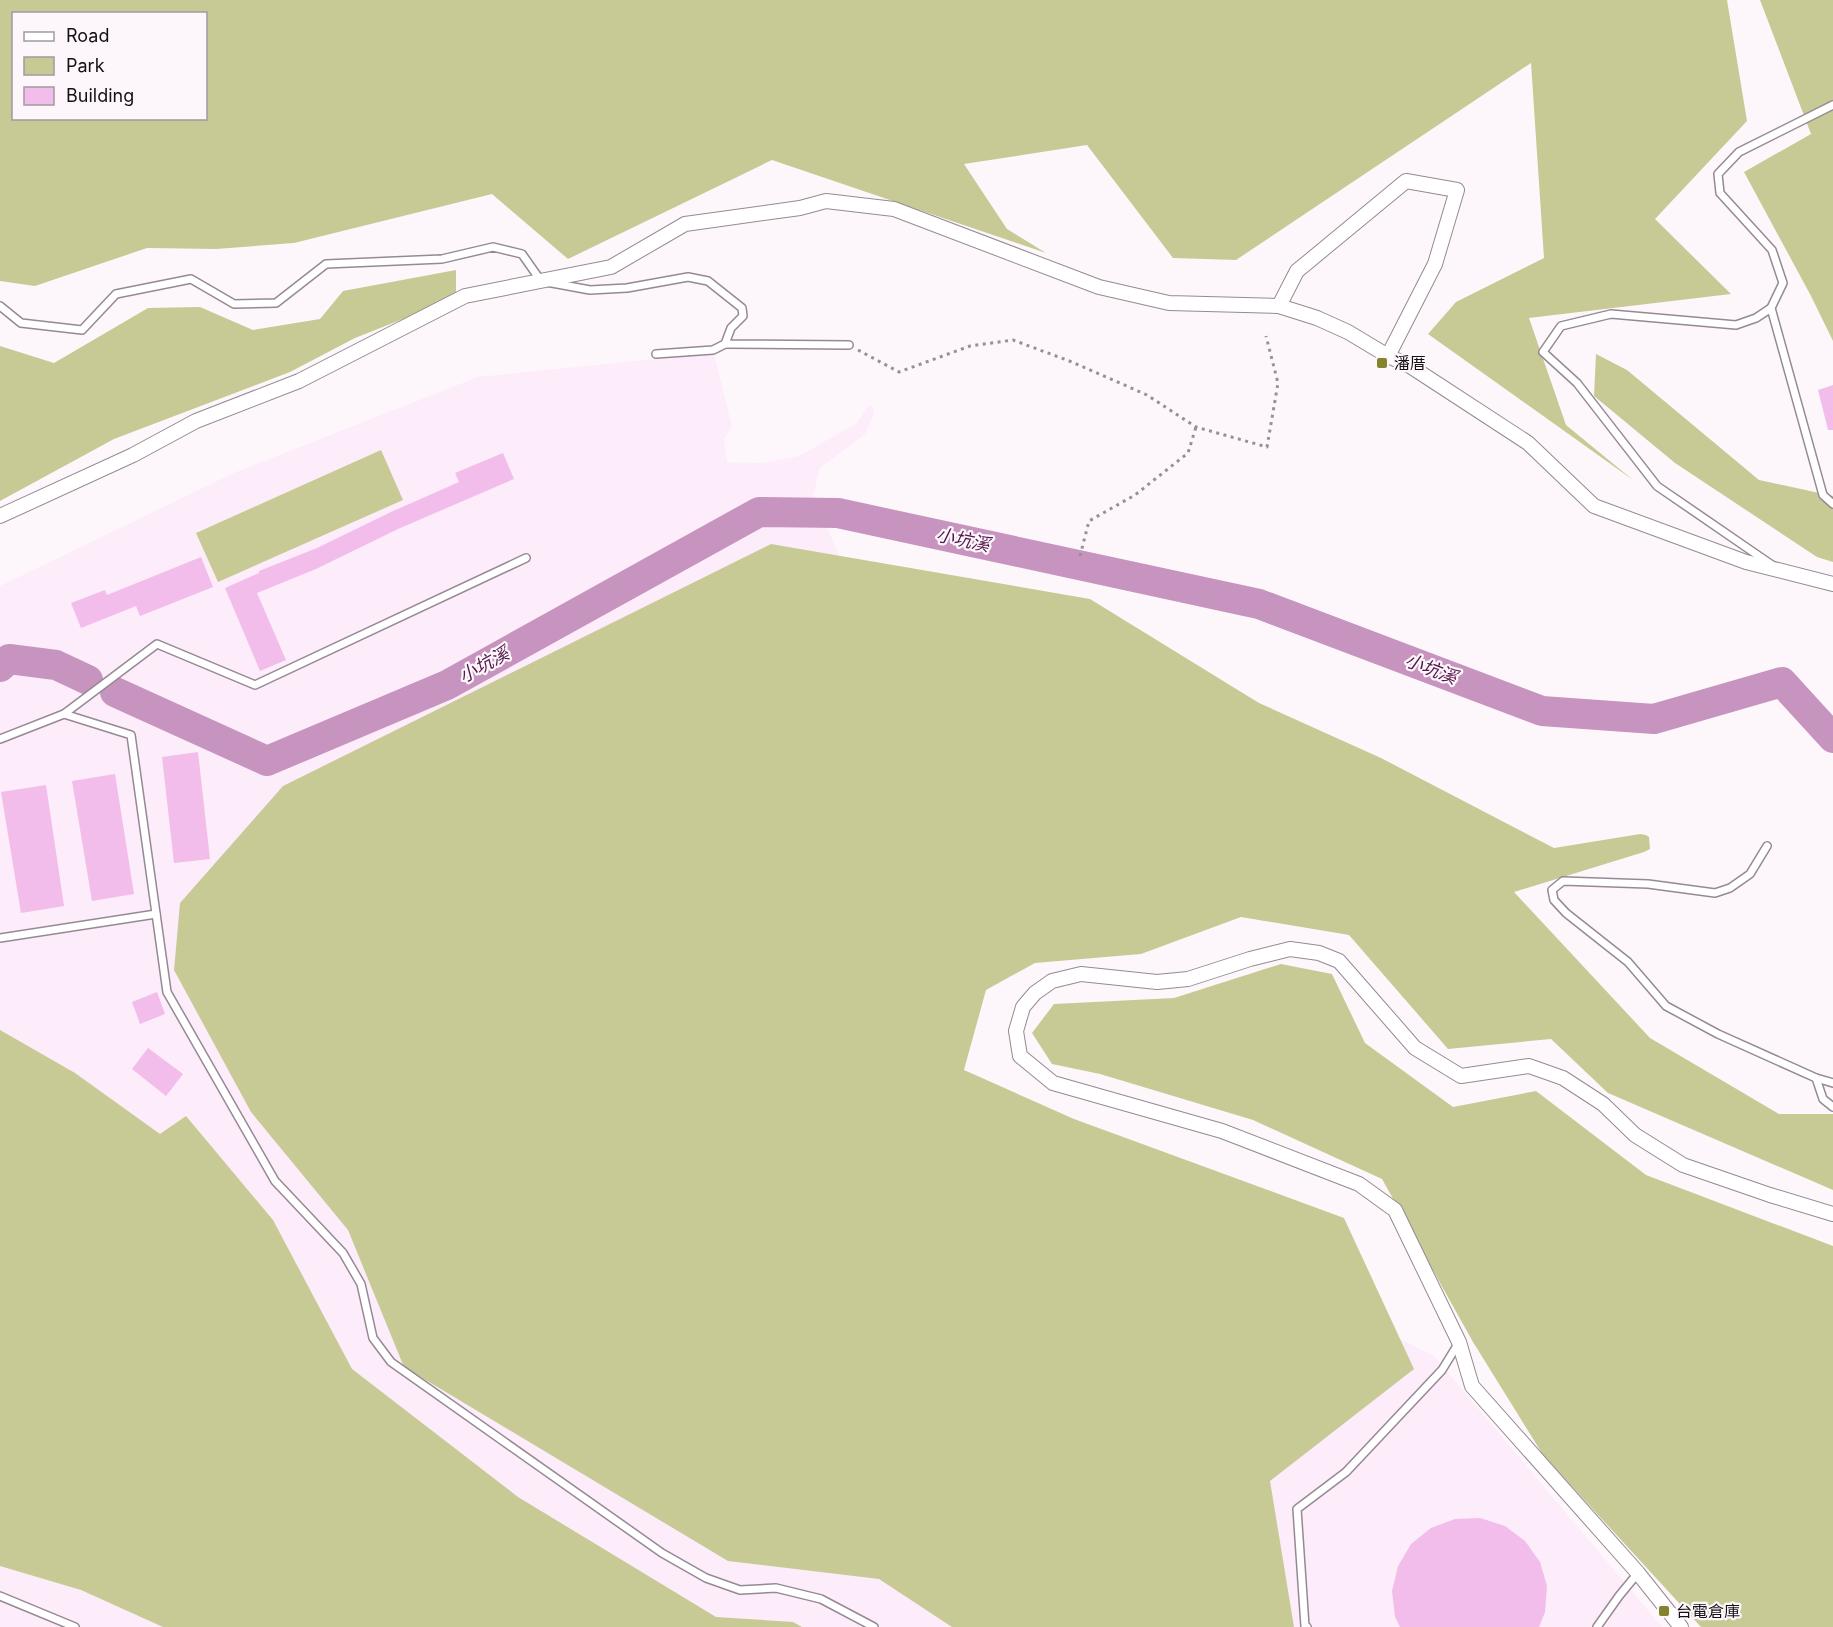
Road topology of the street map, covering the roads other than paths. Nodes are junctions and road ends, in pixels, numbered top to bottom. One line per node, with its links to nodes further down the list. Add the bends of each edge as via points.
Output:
1 (1833, 105): 5 (lane, via 1739,152 1718,174 1720,193 1772,250 1783,283)
2 (541, 281): 3 (lane, via 522,254 493,247 442,259 326,264 276,303 234,304 191,279 116,294 82,330 21,323); 4 (street, via 610,267 684,224 826,201 894,209 1111,290 1168,303); 6 (lane, via 590,290 688,277 708,281 742,308 743,316 731,328); 11 (street, via 465,296 299,381 196,422)
3 (0, 306)
4 (1279, 306): 9 (street, via 1348,332); 9 (street, via 1297,271 1406,181 1457,190 1435,264)
5 (1771, 308): 10 (lane, via 1823,495); 13 (lane, via 1736,325 1611,314 1562,326 1543,352 1577,384 1657,486)
6 (725, 344): 7 (lane); 8 (lane, via 713,350)
7 (849, 345)
8 (656, 354)
9 (1388, 356): 13 (street, via 1410,366 1527,443 1594,506 1746,562)
10 (1833, 504)
11 (0, 516)
12 (526, 558): 15 (lane, via 255,685 157,644)
13 (1782, 571): 14 (street)
14 (1833, 584)
15 (64, 714): 16 (lane); 18 (lane, via 131,735)
16 (0, 739)
17 (1767, 846): 20 (lane, via 1750,874 1715,893 1648,884 1563,881 1552,890 1554,900 1628,963 1666,1006)
18 (156, 914): 19 (lane); 28 (lane, via 167,992 275,1180 343,1253 361,1284 373,1338 391,1362 662,1553 706,1578 740,1590 776,1588 821,1599)
19 (0, 938)
20 (1816, 1078): 21 (lane); 22 (lane, via 1823,1099)
21 (1833, 1083)
22 (1833, 1107)
23 (1833, 1214): 24 (street, via 1683,1166 1635,1135 1603,1104 1563,1078 1529,1066 1461,1076 1415,1048 1339,961 1319,953 1290,949 1250,958 1188,980 1157,982 1081,974 1052,981 1023,1007 1016,1031 1020,1056 1053,1083 1222,1131 1359,1184 1395,1210)
24 (1459, 1342): 25 (street, via 1472,1386); 29 (lane, via 1442,1370 1346,1472 1297,1509)
25 (1638, 1573): 30 (lane); 31 (street)
26 (0, 1596): 27 (lane)
27 (75, 1627)
28 (874, 1627)
29 (1307, 1627)
30 (1598, 1627)
31 (1681, 1627)

